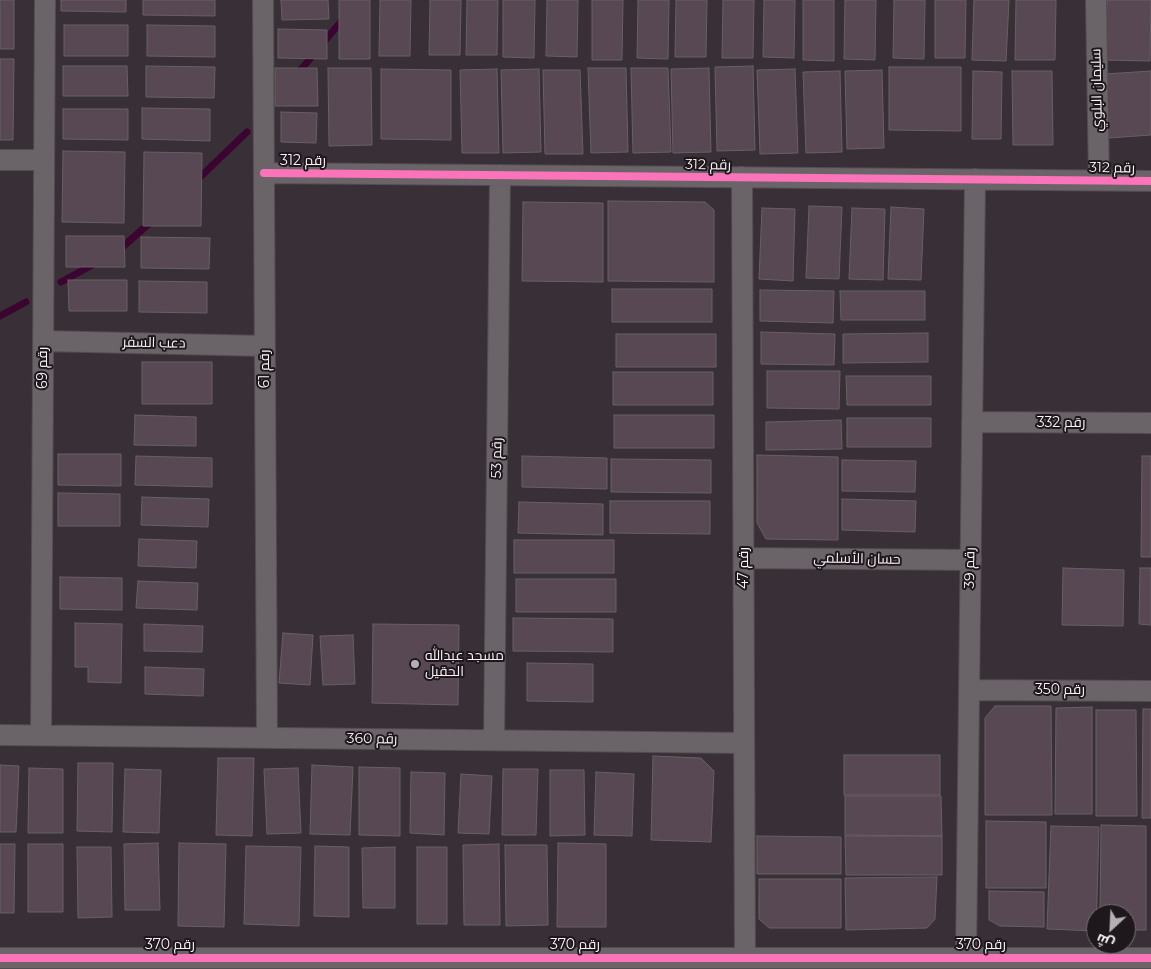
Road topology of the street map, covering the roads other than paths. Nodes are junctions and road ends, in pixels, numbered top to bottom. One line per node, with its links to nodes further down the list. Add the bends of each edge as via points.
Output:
1 (45, 0): 5 (street, رقم 69)
2 (263, 0): 6 (street, رقم 61)
3 (1096, 0): 10 (street, سليمان البلوي)
4 (0, 160): 5 (street)
5 (44, 160): 12 (street, رقم 69)
6 (264, 173): 7 (street, رقم 312); 13 (street, رقم 61)
7 (500, 175): 8 (street, رقم 312); 23 (street, رقم 53)
8 (742, 177): 9 (street, رقم 312); 16 (street, رقم 47)
9 (975, 179): 10 (street, رقم 312); 14 (street, رقم 39)
10 (1099, 180): 11 (street, رقم 312)
11 (1151, 181)
12 (43, 341): 13 (street, دعب السفر); 21 (street, رقم 69)
13 (265, 346): 22 (street, رقم 61)
14 (972, 422): 15 (street, رقم 332); 17 (street, رقم 39)
15 (1151, 423)
16 (744, 558): 17 (street, حسان الأسلمي); 24 (street, رقم 47)
17 (970, 560): 18 (street, رقم 39)
18 (969, 690): 19 (street, رقم 350); 27 (street, رقم 39)
19 (1151, 690)
20 (0, 735): 21 (street, رقم 360)
21 (41, 735): 22 (street, رقم 360)
22 (267, 738): 23 (street, رقم 360)
23 (494, 740): 24 (street, رقم 360)
24 (744, 743): 26 (street, رقم 47)
25 (0, 958): 26 (street, رقم 370)
26 (745, 958): 27 (street, رقم 370)
27 (966, 958): 28 (street, رقم 370)
28 (1151, 958)

